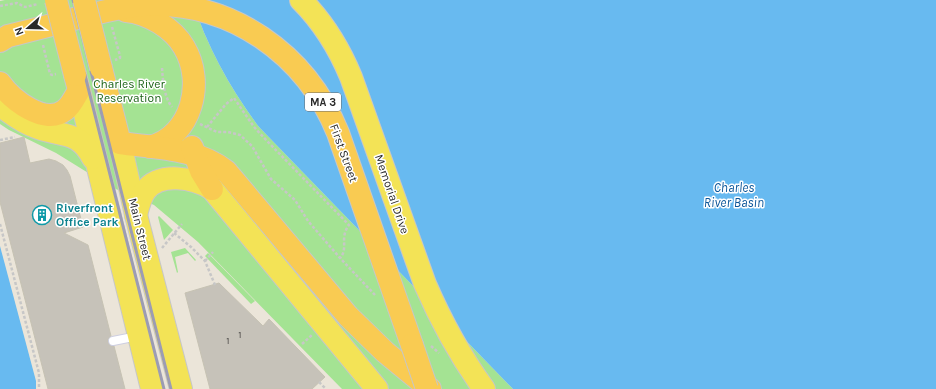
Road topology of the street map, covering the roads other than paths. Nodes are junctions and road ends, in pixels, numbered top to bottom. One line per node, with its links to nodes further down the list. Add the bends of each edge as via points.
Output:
1 (84, 0): 11 (highway, Main Street, bridge)
2 (301, 0): 24 (main road, Memorial Drive, via 329,33 347,66 431,299 465,362)
3 (47, 2): 7 (highway, bridge)
4 (197, 3): 5 (highway, First Street / MA 3, via 146,4); 22 (highway, First Street / MA 3, bridge, via 203,9 255,32 282,52 304,74 320,98 334,125)
5 (110, 18): 6 (highway, First Street / MA 3); 10 (highway, via 129,11 146,16 162,25 182,44 188,53 194,82)
6 (3, 38)
7 (70, 80): 8 (highway, via 66,110 49,116 23,105); 14 (main road)
8 (0, 83)
9 (0, 105): 14 (main road, via 32,126 80,140 86,145)
10 (188, 118): 12 (highway, via 171,137 161,144); 13 (highway, via 188,133)
11 (120, 143): 12 (highway); 16 (main road, Main Street)
12 (150, 147): 13 (highway)
13 (195, 155): 15 (highway); 23 (highway, via 218,165 229,174 348,316 385,352)
14 (96, 163): 17 (main road)
15 (212, 189): 16 (main road, via 193,181 161,180 144,192); 21 (main road)
16 (136, 215): 20 (main road, Main Street)
17 (138, 335): 18 (lane); 19 (main road)
18 (112, 341)
19 (152, 389)
20 (182, 389)
21 (377, 389)
22 (427, 389)
23 (430, 389)
24 (484, 389)

